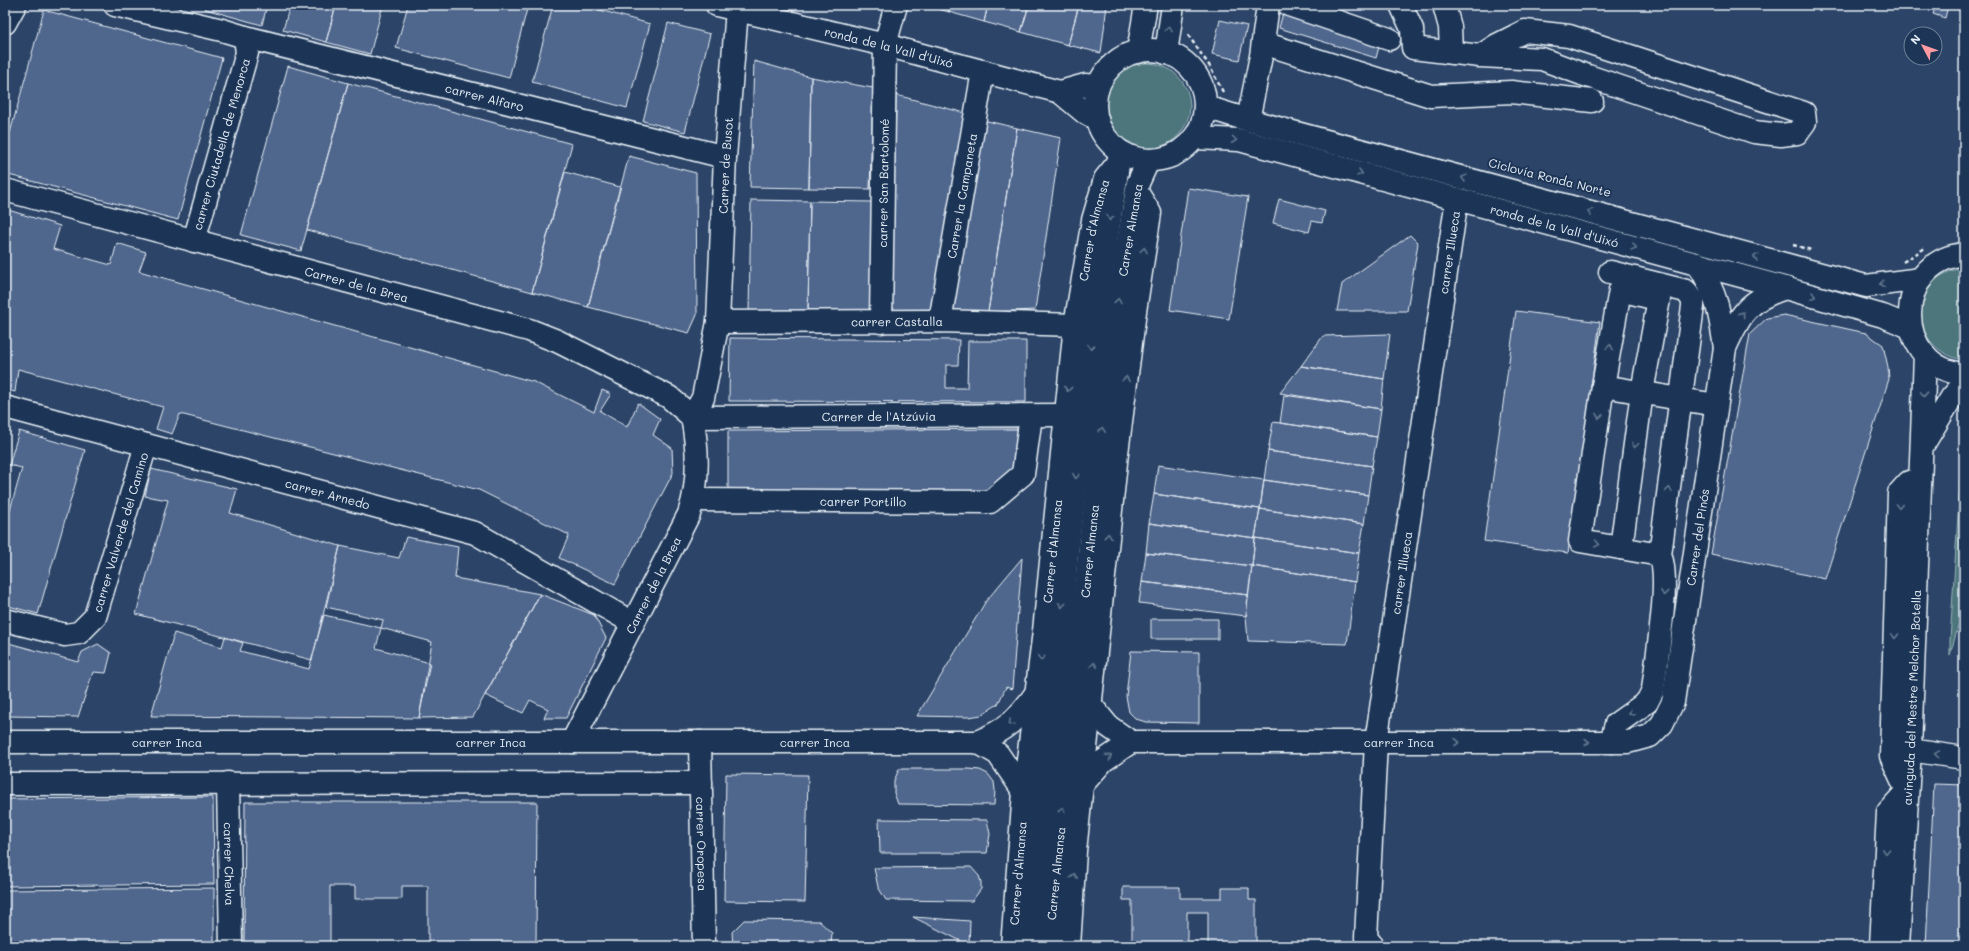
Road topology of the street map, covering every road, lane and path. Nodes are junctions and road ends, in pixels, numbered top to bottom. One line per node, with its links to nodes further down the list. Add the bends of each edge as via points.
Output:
1 (15, 5): 11 (street)
2 (115, 5): 13 (street)
3 (896, 5): 16 (street, carrer San Bartolomé)
4 (1146, 5): 17 (street)
5 (1174, 5): 18 (street, one-way to 5)
6 (1268, 5): 15 (street)
7 (1289, 5): 14 (street)
8 (1402, 5): 19 (street, via 1412,29 1414,48)
9 (1444, 5): 19 (street, via 1450,28)
10 (727, 8): 16 (street, ronda de la Vall d'Uixó); 29 (street, Carrer de Busot)
11 (5, 23)
12 (1187, 28): 26 (path, via 1187,33 1209,65 1226,98)
13 (245, 37): 29 (street, carrer Alfaro); 35 (street, carrer Ciutadella de Menorca, via 247,53)
14 (1389, 39)
15 (1262, 43): 24 (street, via 1431,96 1511,92); 26 (street)
16 (885, 45): 21 (street, ronda de la Vall d'Uixó); 48 (street, carrer San Bartolomé)
17 (1138, 52): 18 (street); 22 (street, via 1118,61 1105,73)
18 (1166, 52): 25 (street, via 1182,60 1192,69 1200,82)
19 (1450, 53): 20 (street)
20 (1480, 56): 20 (street, via 1526,31 1569,36 1804,113 1806,122 1797,133 1781,135 1754,132 1542,59)
21 (983, 71): 23 (street, ronda de la Vall d'Uixó); 49 (street, Carrer la Campaneta)
22 (1098, 86): 23 (street, via 1085,85); 27 (street)
23 (1060, 92): 27 (street, ronda de la Vall d'Uixó, via 1084,112)
24 (1592, 101)
25 (1206, 107): 26 (street, ronda de la Vall d'Uixó); 28 (street)
26 (1250, 113): 43 (street, ronda de la Vall d'Uixó, one-way to 26, via 1866,286)
27 (1097, 119): 30 (street, via 1101,130)
28 (1195, 138): 31 (street, via 1187,147 1172,156); 34 (street, ronda de la Vall d'Uixó, one-way to 34, via 1239,140)
29 (725, 157): 47 (street, Carrer de Busot)
30 (1119, 157): 31 (street); 50 (street, Carrer d'Almansa, via 1105,179 1095,213); 91 (street, Carrer d'Almansa, one-way to 91, via 1092,333 1067,554)
31 (1148, 161): 33 (street, Carrer Almansa, via 1138,182)
32 (5, 190): 35 (street, Carrer de la Brea)
33 (1137, 192): 73 (street, one-way to 33, via 1118,445 1150,213); 98 (street, Carrer Almansa, one-way to 33, via 1112,334)
34 (1457, 199): 41 (street, ronda de la Vall d'Uixó, one-way to 41); 80 (street, carrer Illueca)
35 (194, 241): 63 (street, Carrer de la Brea, via 529,330 557,341 669,397)
36 (1792, 245): 38 (path)
37 (1929, 246): 40 (path)
38 (1814, 251)
39 (1964, 254): 43 (street, via 1943,260)
40 (1902, 262)
41 (1698, 264): 44 (street, ronda de la Vall d'Uixó); 52 (street, Carrer del Pinós, via 1710,284 1719,309)
42 (1610, 272): 46 (street, via 1686,292 1693,300)
43 (1921, 279): 51 (street, via 1913,294 1909,310)
44 (1785, 288): 51 (street, ronda de la Vall d'Uixó, one-way to 51, via 1882,316); 52 (street, Carrer del Pinós, one-way to 44, via 1735,324 1747,306)
45 (1659, 299): 46 (street); 56 (street, one-way to 45, via 1620,290); 57 (street)
46 (1693, 306): 58 (street)
47 (718, 322): 48 (street, carrer Castalla); 63 (street, via 703,398)
48 (881, 322): 49 (street, carrer Castalla)
49 (940, 322): 50 (street, carrer Castalla)
50 (1075, 325): 61 (street, Carrer d'Almansa, one-way to 61)
51 (1910, 327): 53 (street)
52 (1725, 348): 59 (street, Carrer del Pinós)
53 (1925, 355): 54 (street, via 1938,366); 65 (street, avinguda del Mestre Melchor Botella, one-way to 65)
54 (1964, 374)
55 (1964, 384): 65 (street, avinguda del Mestre Melchor Botella, via 1952,397)
56 (1603, 386): 57 (street); 68 (street, one-way to 68, via 1580,541)
57 (1642, 392): 58 (street); 68 (street, one-way to 68)
58 (1681, 398): 59 (street); 69 (street, one-way to 58)
59 (1716, 405): 74 (street, Carrer del Pinós, via 1673,702)
60 (5, 407): 64 (street, carrer Arnedo)
61 (1065, 415): 62 (street, Carrer de l'Atzúvia); 72 (street, Carrer d'Almansa, one-way to 72)
62 (1031, 416): 63 (street, Carrer de l'Atzúvia); 67 (street, carrer Portillo, via 1023,474 990,502)
63 (692, 417): 67 (street, Carrer de la Brea, via 696,458)
64 (146, 445): 70 (street, carrer Valverde del Camino, via 94,617 79,633 65,635); 71 (street, carrer Arnedo, via 475,534)
65 (1921, 448): 66 (street, avinguda del Mestre Melchor Botella)
66 (1920, 480): 82 (street, avinguda del Mestre Melchor Botella); 89 (street, one-way to 89, via 1909,482 1899,493 1891,756)
67 (694, 500): 71 (street, Carrer de la Brea, via 683,528)
68 (1621, 548): 69 (street)
69 (1660, 555): 81 (street, one-way to 81, via 1664,563 1665,586 1653,690 1647,702 1616,724)
70 (5, 620)
71 (633, 623): 76 (street, Carrer de la Brea)
72 (1036, 693): 78 (street, one-way to 78, via 1024,711 999,733); 88 (street, Carrer d'Almansa)
73 (1090, 704): 79 (street, via 1108,726); 87 (street)
74 (1662, 724): 81 (street, carrer Inca, via 1650,736 1628,742)
75 (5, 742): 76 (street, carrer Inca)
76 (572, 742): 77 (street, carrer Inca)
77 (700, 742): 78 (street, carrer Inca); 85 (street, carrer Oropesa)
78 (977, 742): 88 (street, via 998,754)
79 (1131, 742): 80 (street, carrer Inca); 87 (street, one-way to 79, via 1103,761)
80 (1376, 742): 81 (street, carrer Inca, one-way to 81); 92 (street, carrer Illueca)
81 (1611, 742)
82 (1910, 750): 83 (street, one-way to 82); 89 (street, avinguda del Mestre Melchor Botella)
83 (1964, 758)
84 (228, 783): 85 (street); 86 (street); 93 (street, carrer Chelva)
85 (701, 783): 94 (street, carrer Oropesa)
86 (5, 784)
87 (1082, 786): 90 (street, one-way to 87)
88 (1024, 792): 95 (street, Carrer d'Almansa)
89 (1907, 792): 101 (street, one-way to 101, via 1888,812); 102 (street, avinguda del Mestre Melchor Botella)
90 (1072, 915): 99 (street); 100 (street)
91 (1033, 924): 96 (street, Carrer d'Almansa); 97 (street, Carrer d'Almansa)
92 (1369, 942)
93 (231, 946)
94 (704, 946)
95 (1012, 946)
96 (1019, 946)
97 (1031, 946)
98 (1048, 946)
99 (1053, 946)
100 (1069, 946)
101 (1881, 946)
102 (1898, 946)

